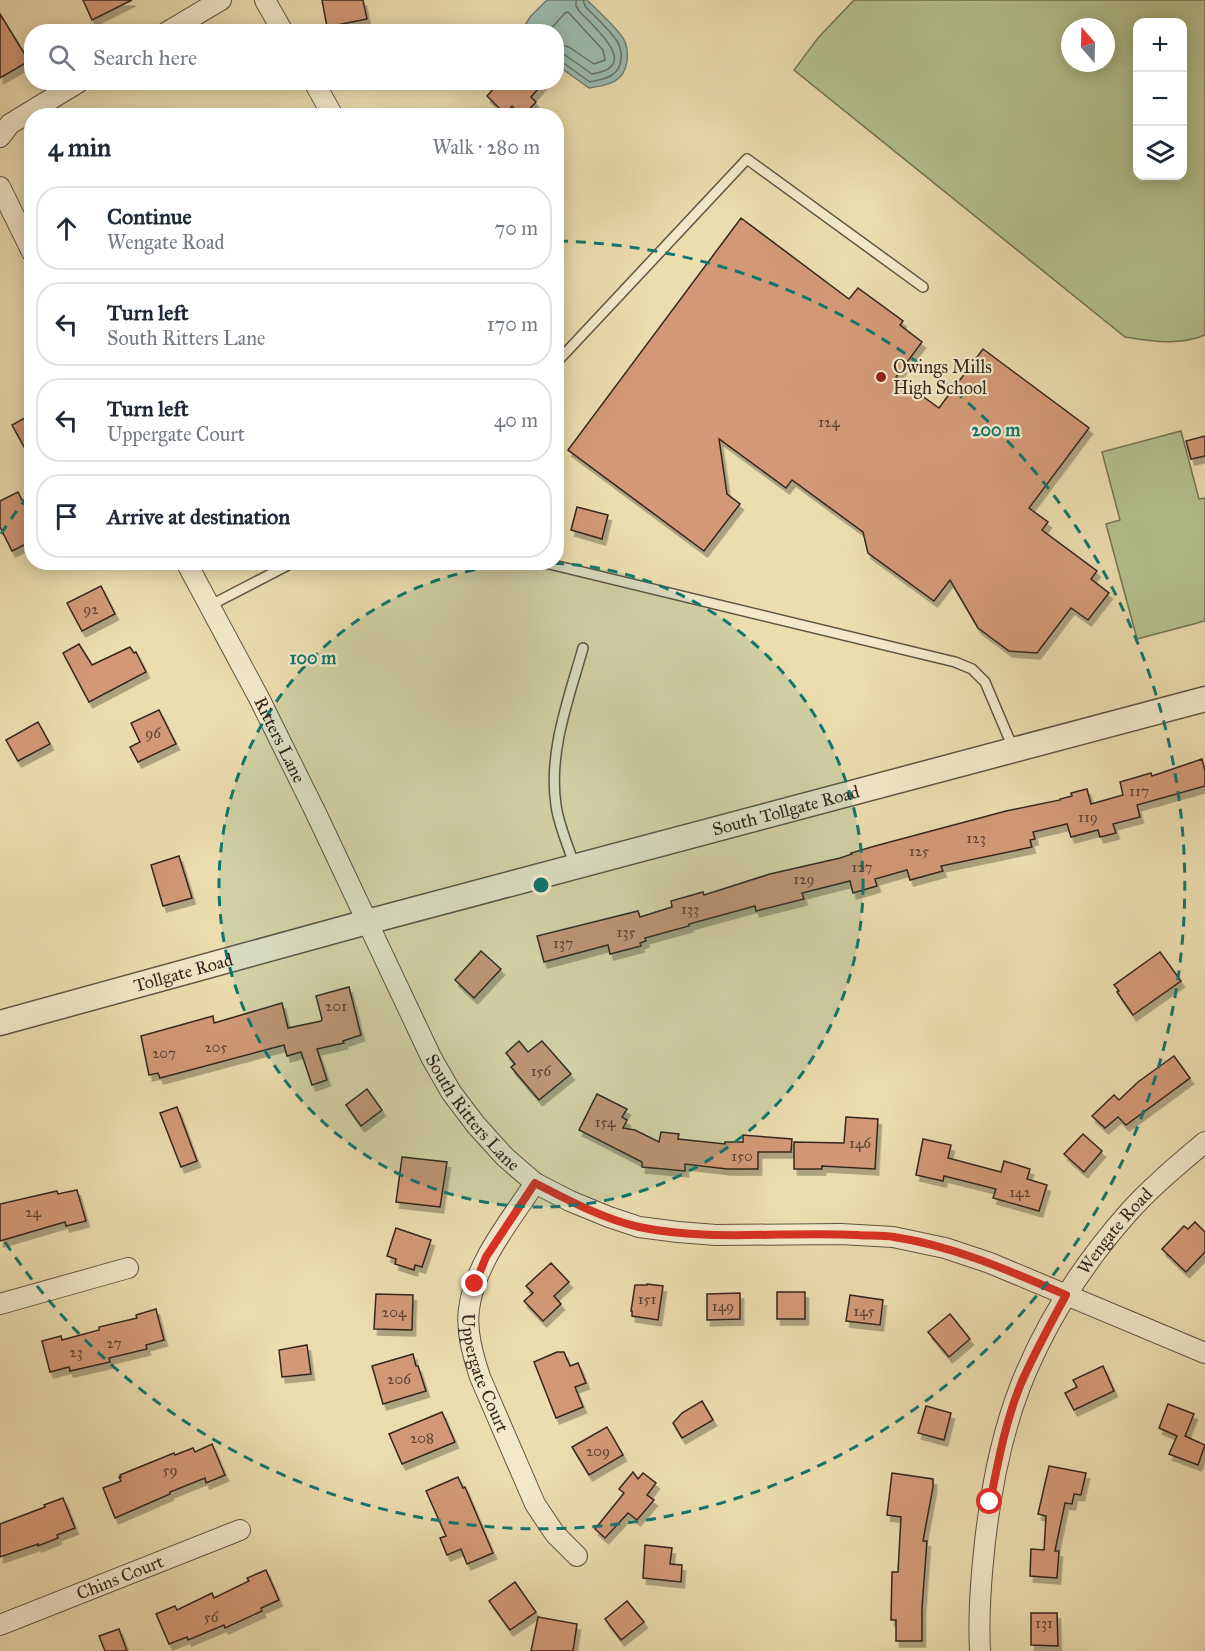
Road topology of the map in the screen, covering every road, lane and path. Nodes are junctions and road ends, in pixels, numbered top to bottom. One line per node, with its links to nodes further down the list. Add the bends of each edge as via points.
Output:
1 (221, 0): 3 (street)
2 (265, 0): 4 (street)
3 (180, 24)
4 (278, 24)
5 (67, 90): 7 (street)
6 (318, 90): 8 (street)
7 (37, 108)
8 (329, 108)
9 (24, 116): 10 (street, via 10,124)
10 (0, 137)
11 (0, 187): 12 (street)
12 (24, 236)
13 (923, 287): 14 (lane, via 747,159)
14 (564, 354)
15 (564, 568): 21 (lane, via 955,662 972,669 985,682)
16 (190, 570): 18 (street, Ritters Lane)
17 (279, 570): 18 (lane)
18 (209, 606): 23 (street, Ritters Lane, via 259,698)
19 (583, 648): 22 (lane, via 554,766 556,806)
20 (1205, 699): 21 (street, South Tollgate Road)
21 (1014, 750): 22 (street, South Tollgate Road)
22 (575, 866): 23 (street, South Tollgate Road)
23 (367, 922): 24 (street, Tollgate Road); 26 (street, South Ritters Lane, via 451,1092 505,1157)
24 (0, 1023)
25 (1205, 1142): 28 (street, Wengate Road, via 1129,1212)
26 (535, 1183): 28 (street, South Ritters Lane, via 639,1227 716,1235 893,1237 990,1263); 32 (street, Uppergate Court, via 486,1257 469,1309 469,1333 480,1377 535,1504 555,1534)
27 (128, 1268): 29 (street)
28 (1066, 1295): 30 (street, South Ritters Lane); 34 (street, Wengate Road, via 1020,1387 1003,1440 982,1568)
29 (0, 1304)
30 (1205, 1353)
31 (240, 1530): 33 (street, Chins Court)
32 (578, 1556)
33 (0, 1625)
34 (980, 1651)

